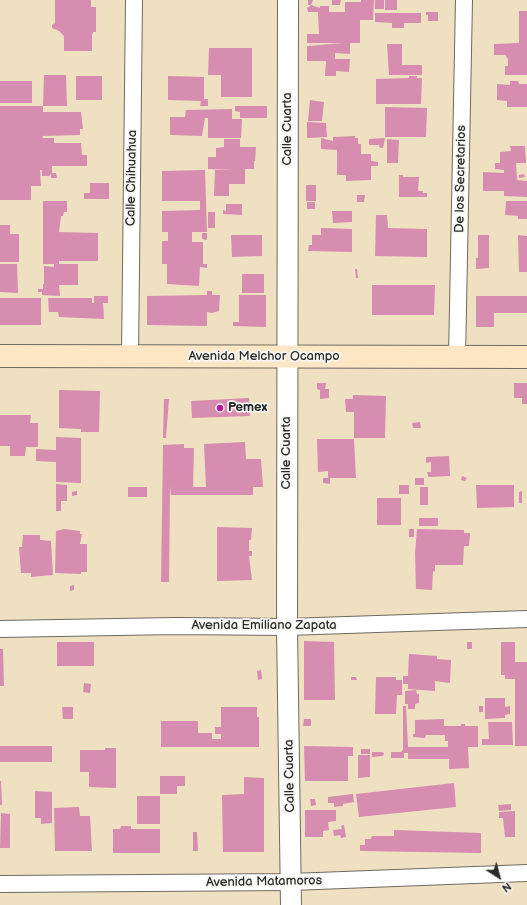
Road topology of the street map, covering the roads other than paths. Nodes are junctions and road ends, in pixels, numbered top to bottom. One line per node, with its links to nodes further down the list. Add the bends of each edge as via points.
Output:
1 (134, 0): 5 (street, Calle Chihuahua)
2 (288, 0): 6 (street, Calle Cuarta)
3 (464, 0): 8 (street, De los Secretarios)
4 (0, 356): 5 (main road, Avenida Melchor Ocampo)
5 (130, 356): 6 (main road, Avenida Melchor Ocampo)
6 (287, 357): 8 (main road, Avenida Melchor Ocampo); 10 (street, Calle Cuarta)
7 (527, 357): 8 (main road, Avenida Melchor Ocampo)
8 (457, 358)
9 (527, 619): 10 (street, Avenida Emiliano Zapata)
10 (287, 627): 11 (street, Avenida Emiliano Zapata); 13 (street, Calle Cuarta)
11 (0, 629)
12 (527, 874): 13 (street, Avenida Matamoros)
13 (291, 882): 14 (street, Avenida Matamoros); 15 (street, Calle Cuarta)
14 (0, 884)
15 (291, 905)

